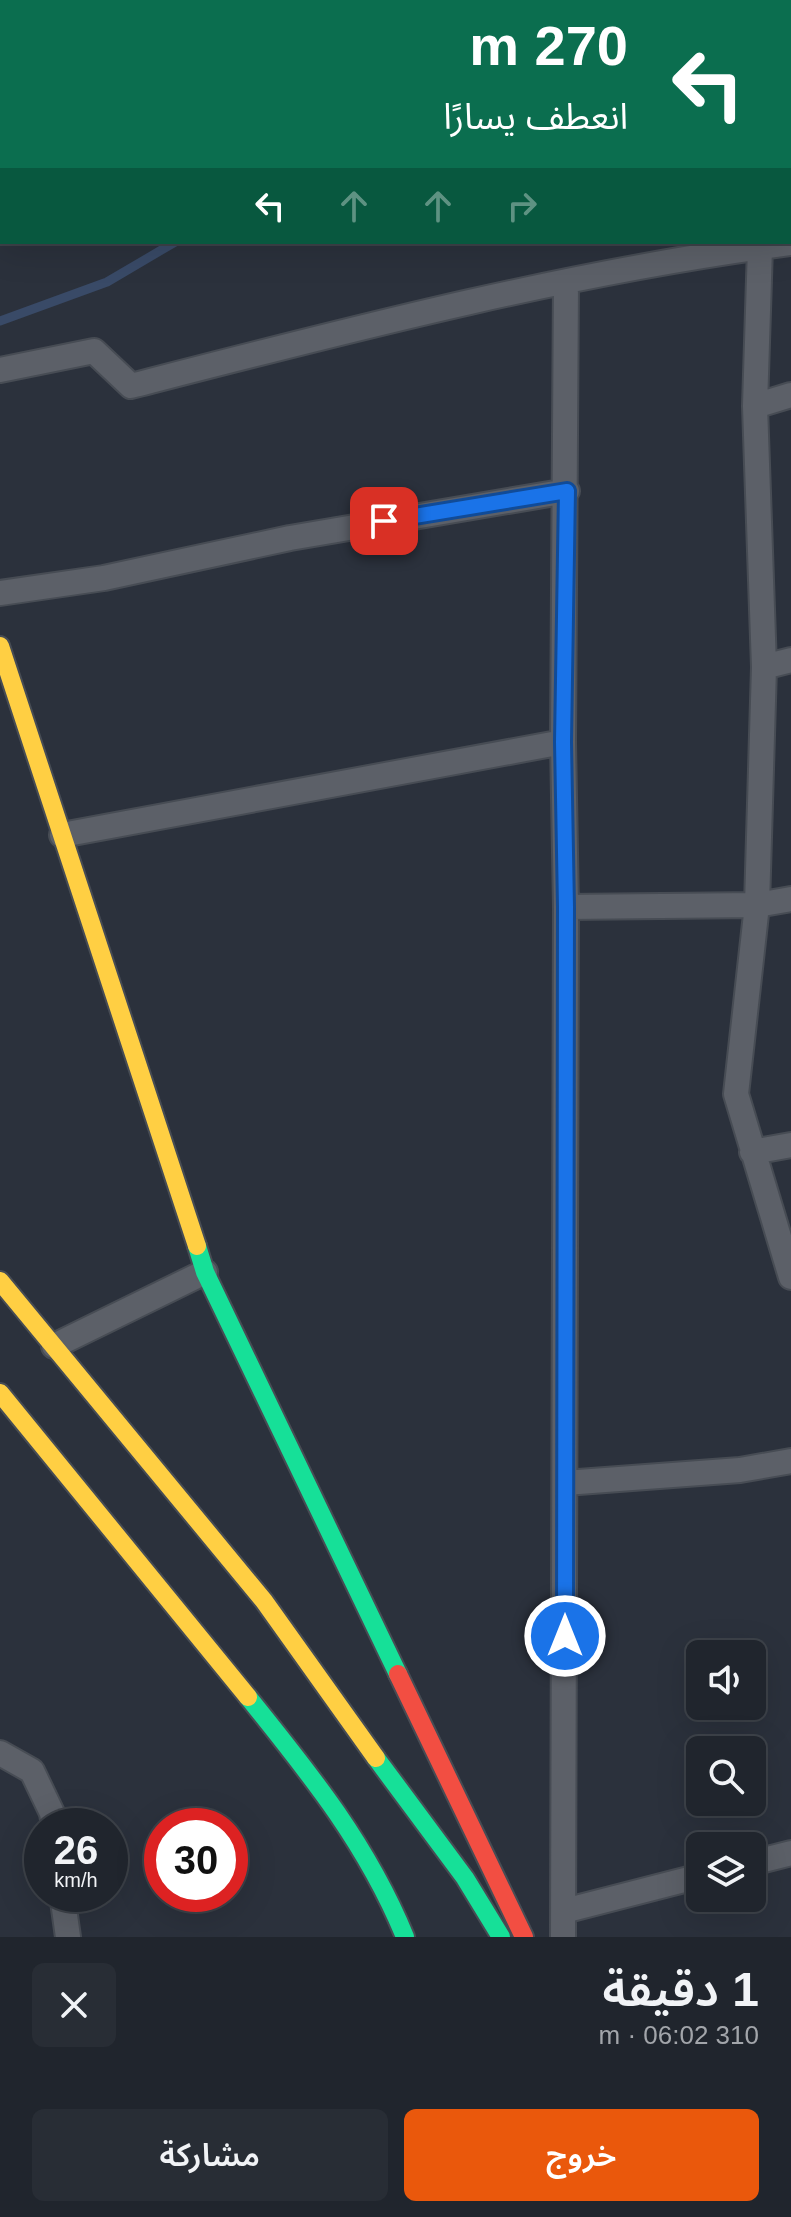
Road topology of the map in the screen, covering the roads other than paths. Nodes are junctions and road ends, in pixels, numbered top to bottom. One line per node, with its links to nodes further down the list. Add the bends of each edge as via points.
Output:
1 (783, 244): 2 (street)
2 (760, 247): 3 (street); 6 (street)
3 (566, 282): 4 (street, via 131,386 94,351); 7 (street)
4 (0, 370)
5 (791, 395): 6 (street)
6 (755, 406): 11 (street)
7 (567, 491): 8 (street); 12 (street)
8 (0, 593)
9 (0, 646): 13 (street)
10 (791, 660): 11 (street)
11 (764, 667): 15 (street)
12 (563, 742): 13 (street); 16 (street)
13 (62, 835): 19 (street)
14 (791, 899): 15 (street)
15 (757, 905): 16 (street); 18 (street, via 736,1094)
16 (566, 907): 25 (street)
17 (791, 1145): 18 (street)
18 (752, 1152): 20 (street)
19 (205, 1272): 22 (street); 36 (street)
20 (791, 1277)
21 (0, 1281): 22 (street)
22 (54, 1346): 35 (street, via 264,1601 465,1878)
23 (0, 1393): 34 (street, via 320,1786 367,1855)
24 (791, 1461): 25 (street, via 740,1470)
25 (565, 1483): 31 (street)
26 (0, 1753): 27 (street, via 32,1771)
27 (50, 1808)
28 (791, 1853): 29 (street)
29 (766, 1859)
30 (686, 1880): 31 (street)
31 (564, 1911): 37 (street)
32 (65, 1912): 33 (street)
33 (68, 1937)
34 (405, 1937)
35 (501, 1937)
36 (524, 1937)
37 (563, 1937)

